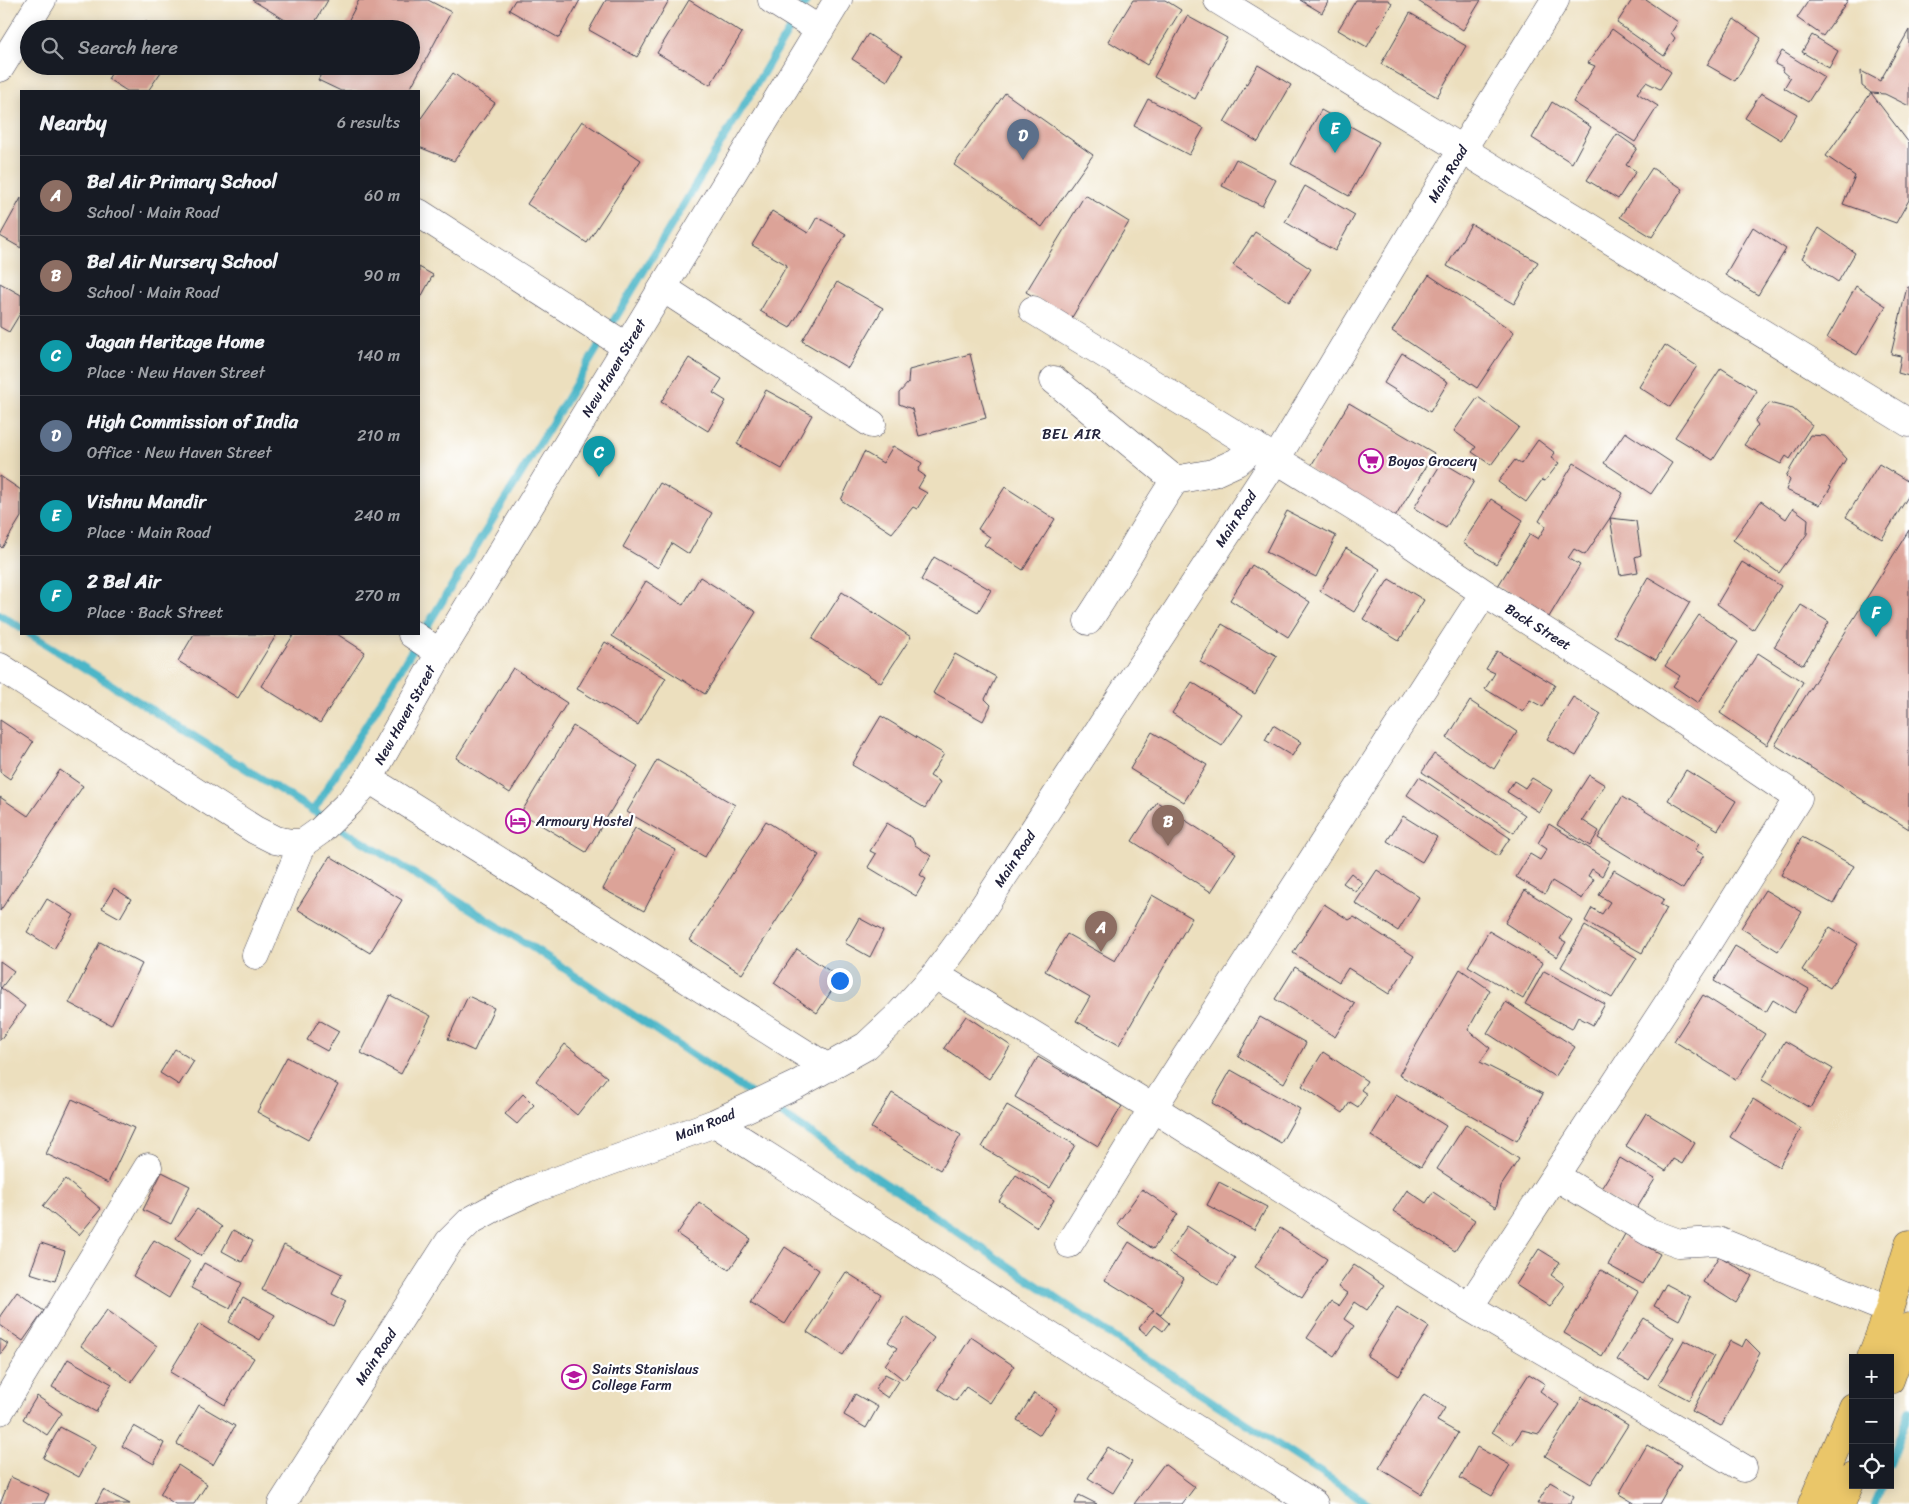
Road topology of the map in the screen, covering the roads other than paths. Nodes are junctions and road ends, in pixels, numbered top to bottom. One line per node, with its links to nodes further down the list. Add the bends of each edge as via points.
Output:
1 (42, 0): 6 (street)
2 (838, 0): 7 (street, New Haven Street)
3 (1218, 0): 10 (street)
4 (1555, 0): 10 (street, Main Road)
5 (778, 4): 7 (street)
6 (30, 20)
7 (820, 30): 12 (street, New Haven Street)
8 (20, 36): 9 (street)
9 (0, 68)
10 (1462, 150): 16 (street); 18 (street, Main Road)
11 (420, 214): 14 (street)
12 (663, 288): 14 (street, New Haven Street); 17 (street)
13 (1033, 310): 18 (street, Back Street)
14 (623, 345): 22 (street, New Haven Street)
15 (1054, 380): 19 (street)
16 (1909, 423)
17 (872, 424)
18 (1266, 453): 19 (street, via 1214,473); 20 (street, Back Street, via 1384,525); 27 (street, Main Road, via 971,926)
19 (1175, 480): 21 (street)
20 (1484, 593): 29 (street); 32 (street, Back Street, via 1635,688 1798,798)
21 (1088, 621)
22 (426, 643): 24 (street, New Haven Street)
23 (0, 667): 25 (street, via 255,830 291,843)
24 (370, 779): 25 (street, New Haven Street); 28 (street)
25 (311, 837): 26 (street)
26 (256, 955)
27 (935, 975): 28 (street, Main Road, via 866,1046); 29 (street)
28 (828, 1068): 30 (street, Main Road)
29 (1153, 1108): 33 (street); 35 (street)
30 (715, 1123): 43 (street, Main Road, via 534,1189 470,1221 449,1242); 44 (street)
31 (148, 1167): 39 (street)
32 (1555, 1176): 35 (street); 36 (street, via 1649,1232 1679,1242 1718,1241)
33 (1069, 1244)
34 (1909, 1244): 36 (main road)
35 (1469, 1307): 41 (street)
36 (1888, 1312): 37 (main road); 38 (main road)
37 (1872, 1354)
38 (1889, 1354)
39 (0, 1411)
40 (1849, 1417): 45 (main road)
41 (1744, 1468)
42 (1849, 1485): 46 (main road)
43 (282, 1504)
44 (1314, 1504)
45 (1812, 1504)
46 (1840, 1504)

